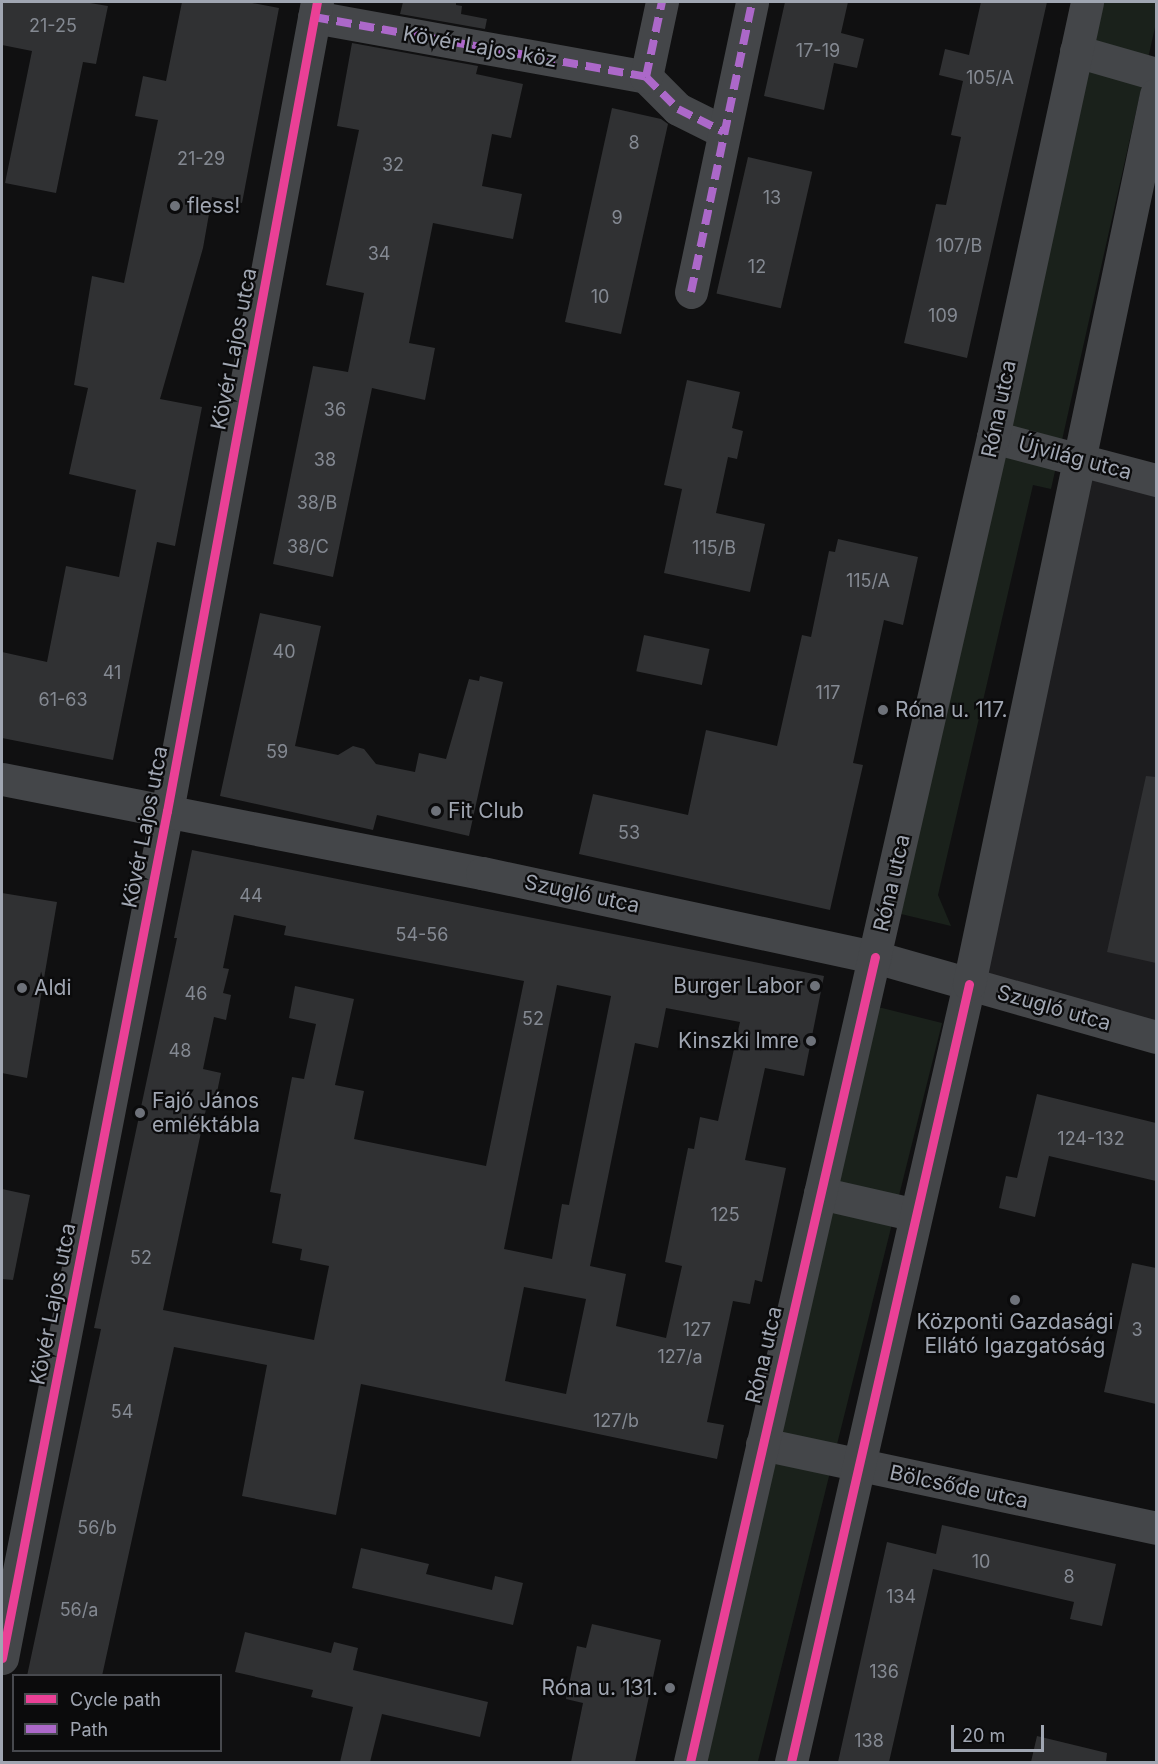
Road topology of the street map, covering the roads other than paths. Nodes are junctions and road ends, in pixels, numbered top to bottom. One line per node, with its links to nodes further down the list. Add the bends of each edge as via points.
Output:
1 (662, 2): 7 (street)
2 (752, 2): 9 (street)
3 (1087, 2): 5 (street, Róna utca)
4 (316, 9): 7 (street, Kövér Lajos köz); 15 (street, Kövér Lajos utca)
5 (1076, 51): 6 (street); 11 (street, Róna utca)
6 (1156, 74)
7 (646, 77): 9 (street, via 678,109)
8 (1156, 94): 12 (street)
9 (724, 132): 10 (street)
10 (691, 292)
11 (993, 436): 12 (street, Újvilág utca); 16 (street, Róna utca)
12 (1079, 459): 13 (street, Újvilág utca); 17 (street)
13 (1156, 480)
14 (2, 779): 15 (street, Szugló utca)
15 (167, 811): 16 (street, Szugló utca); 24 (street, Kövér Lajos utca)
16 (875, 957): 17 (street, Szugló utca); 19 (street, Róna utca)
17 (969, 984): 18 (street, Szugló utca); 20 (street)
18 (1156, 1037)
19 (820, 1193): 20 (street); 21 (street, Róna utca)
20 (916, 1215): 22 (street)
21 (762, 1444): 22 (street, Bölcsőde utca); 25 (street, Róna utca)
22 (859, 1465): 23 (street, Bölcsőde utca); 26 (street)
23 (1156, 1528)
24 (2, 1658)
25 (690, 1762)
26 (790, 1762)

